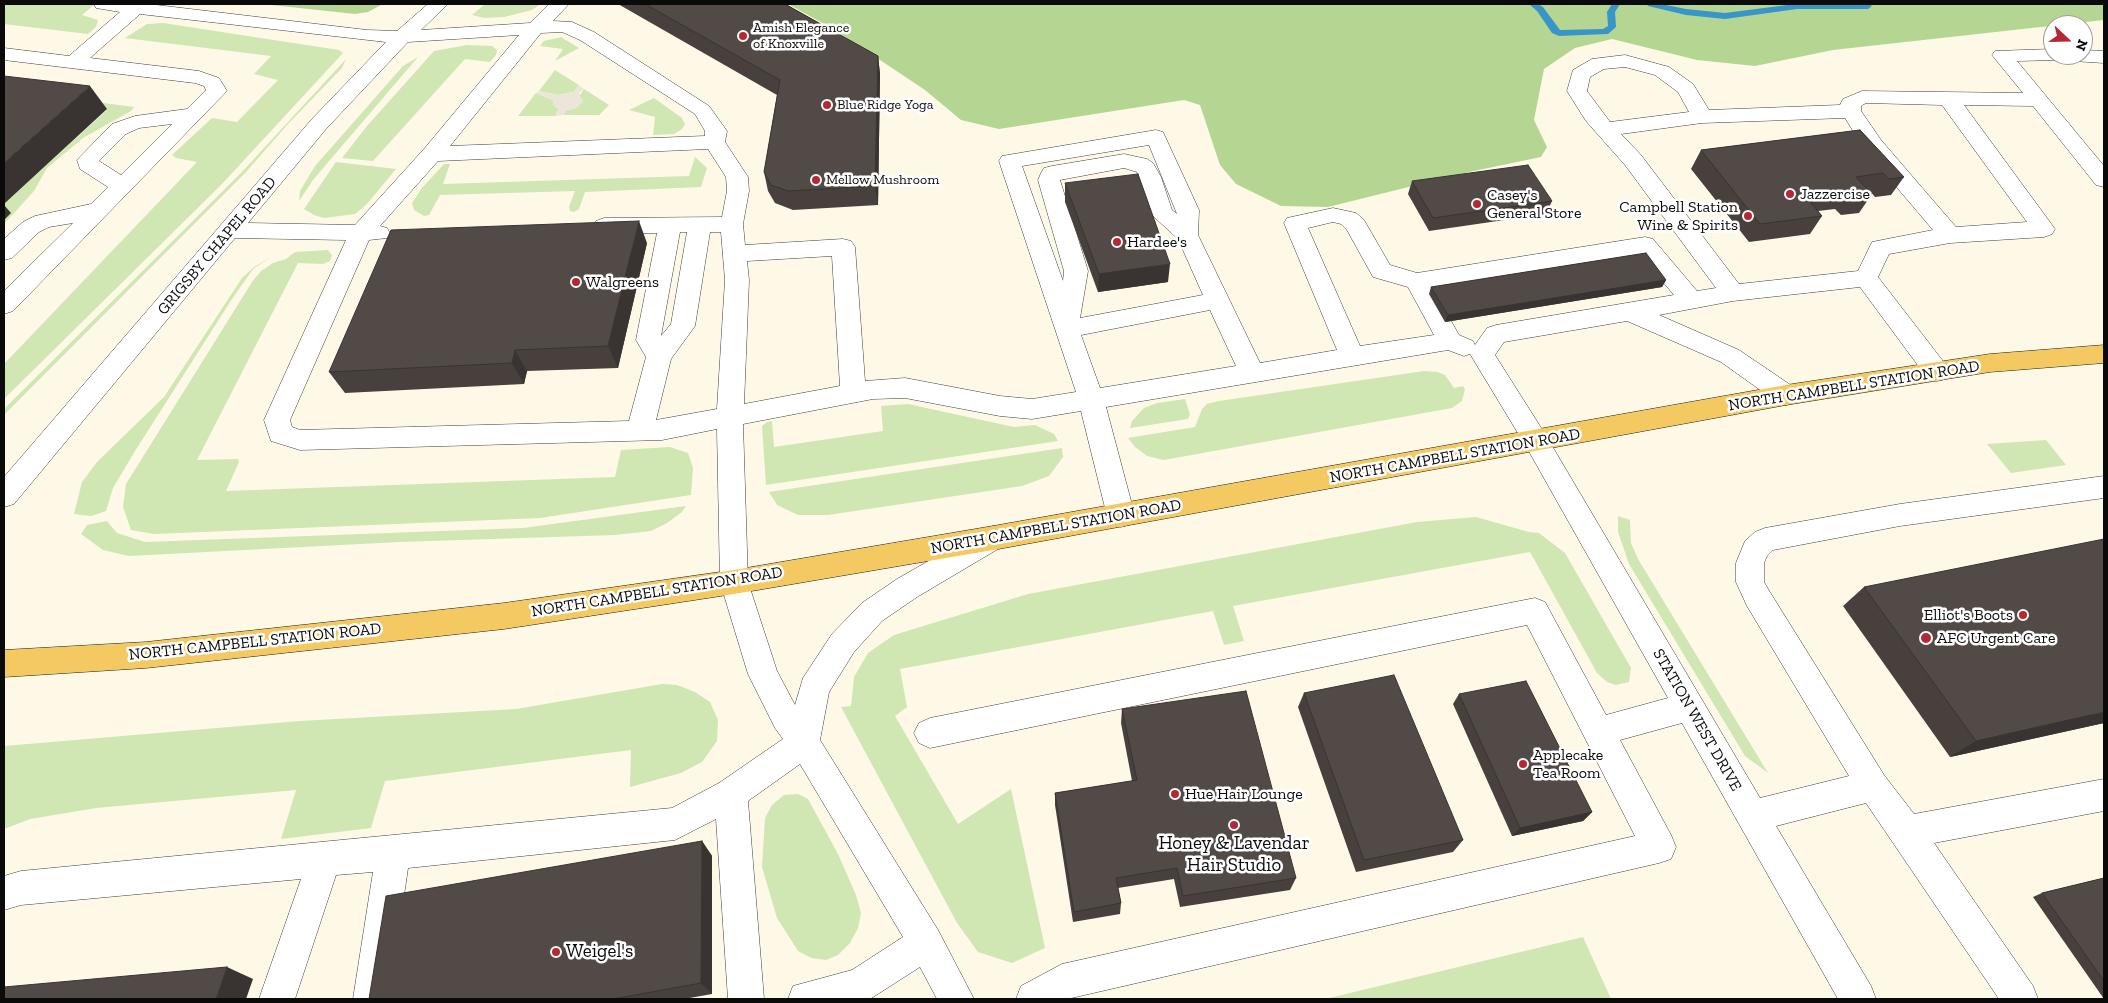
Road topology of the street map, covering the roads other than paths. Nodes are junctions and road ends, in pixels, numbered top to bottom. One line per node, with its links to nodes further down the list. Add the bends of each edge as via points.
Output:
1 (104, 4): 4 (street)
2 (439, 4): 6 (street, GRIGSBY CHAPEL ROAD)
3 (560, 4): 5 (street)
4 (136, 8): 6 (street, via 366,36); 9 (street)
5 (536, 28): 6 (street); 16 (street, via 565,26 587,36 675,92 702,110 710,120 716,131); 17 (street)
6 (402, 37): 25 (street, GRIGSBY CHAPEL ROAD, via 319,124)
7 (4, 54): 9 (street)
8 (2043, 54): 11 (street, via 2002,55)
9 (76, 61): 13 (street, via 199,77 212,82 217,91)
10 (1948, 98): 11 (street); 12 (street, via 1862,97 1850,103); 29 (street, via 2044,229)
11 (2040, 100): 18 (street)
12 (1851, 111): 14 (street); 29 (street, via 1873,145)
13 (193, 115): 19 (street); 19 (street, via 135,122 119,129 88,160 88,164)
14 (1702, 117): 15 (street); 15 (street, via 1686,88 1662,71 1625,60 1599,63 1580,74 1578,91)
15 (1605, 129): 35 (street)
16 (714, 142): 17 (street); 23 (street, via 737,177)
17 (432, 154): 27 (street)
18 (2104, 180)
19 (122, 186): 20 (street)
20 (98, 210): 30 (street, via 44,221 31,227); 34 (street)
21 (670, 224): 22 (street); 24 (street); 43 (street, via 648,340)
22 (700, 224): 23 (street); 43 (street, via 683,326)
23 (732, 224): 31 (street)
24 (580, 227)
25 (230, 230): 27 (street); 54 (street, GRIGSBY CHAPEL ROAD)
26 (401, 232): 27 (street)
27 (361, 233): 51 (street, via 277,420 280,434 300,440)
28 (1187, 235): 36 (street); 39 (street, via 1162,214 1150,178 1139,164 1124,161 1052,173 1049,180 1076,271); 39 (street, via 1188,210 1156,137 1010,160)
29 (1950, 235): 32 (street, via 1880,248)
30 (4, 252)
31 (736, 254): 47 (street, via 843,247); 50 (street)
32 (1866, 278): 35 (street); 45 (street)
33 (1417, 281): 37 (street, via 1645,245); 40 (street); 44 (street, via 1381,271 1356,225 1348,218 1333,215 1295,223)
34 (8, 293)
35 (1732, 293): 37 (street)
36 (1219, 300): 39 (street); 46 (street)
37 (1692, 301): 38 (street)
38 (1631, 312): 42 (street, via 1496,334); 48 (street, via 1730,356)
39 (1066, 329): 49 (street)
40 (1450, 341): 42 (street); 44 (street)
41 (2104, 354): 45 (main road, NORTH CAMPBELL STATION ROAD, via 1990,363)
42 (1482, 355): 52 (street, STATION WEST DRIVE)
43 (659, 356): 51 (street)
44 (1352, 357): 46 (street)
45 (1937, 372): 48 (main road, NORTH CAMPBELL STATION ROAD)
46 (1252, 374): 49 (street)
47 (853, 393): 49 (street, via 905,388 1032,409); 50 (street)
48 (1786, 395): 52 (main road, NORTH CAMPBELL STATION ROAD)
49 (1091, 399): 55 (street)
50 (730, 416): 51 (street, via 686,427); 57 (street)
51 (640, 430)
52 (1536, 441): 55 (main road, NORTH CAMPBELL STATION ROAD); 59 (street, STATION WEST DRIVE)
53 (2104, 487): 63 (street, via 1900,515 1765,540 1755,549 1750,563 1750,582 1756,597)
54 (4, 496)
55 (1121, 516): 56 (main road, NORTH CAMPBELL STATION ROAD)
56 (993, 538): 57 (main road, NORTH CAMPBELL STATION ROAD); 62 (street, via 908,588 872,612 858,626 814,688)
57 (734, 582): 58 (main road, NORTH CAMPBELL STATION ROAD, via 504,616 146,654); 62 (street, via 763,674 786,718)
58 (4, 664)
59 (1689, 707): 60 (street); 66 (street, STATION WEST DRIVE)
60 (1599, 731): 61 (street, via 1535,612); 77 (street, via 1659,847 1062,982)
61 (930, 733)
62 (804, 742): 64 (street); 71 (street)
63 (1873, 786): 66 (street); 67 (street)
64 (731, 794): 68 (street, via 674,824); 74 (street)
65 (2104, 795): 67 (street)
66 (1752, 816): 78 (street, STATION WEST DRIVE)
67 (1907, 832): 79 (street)
68 (393, 853): 69 (street); 73 (street)
69 (324, 860): 70 (street, via 21,888); 72 (street)
70 (4, 893)
71 (926, 942): 75 (street, via 858,986); 76 (street)
72 (277, 999)
73 (371, 999)
74 (746, 999)
75 (806, 999)
76 (956, 999)
77 (1034, 999)
78 (1856, 999)
79 (2020, 999)

